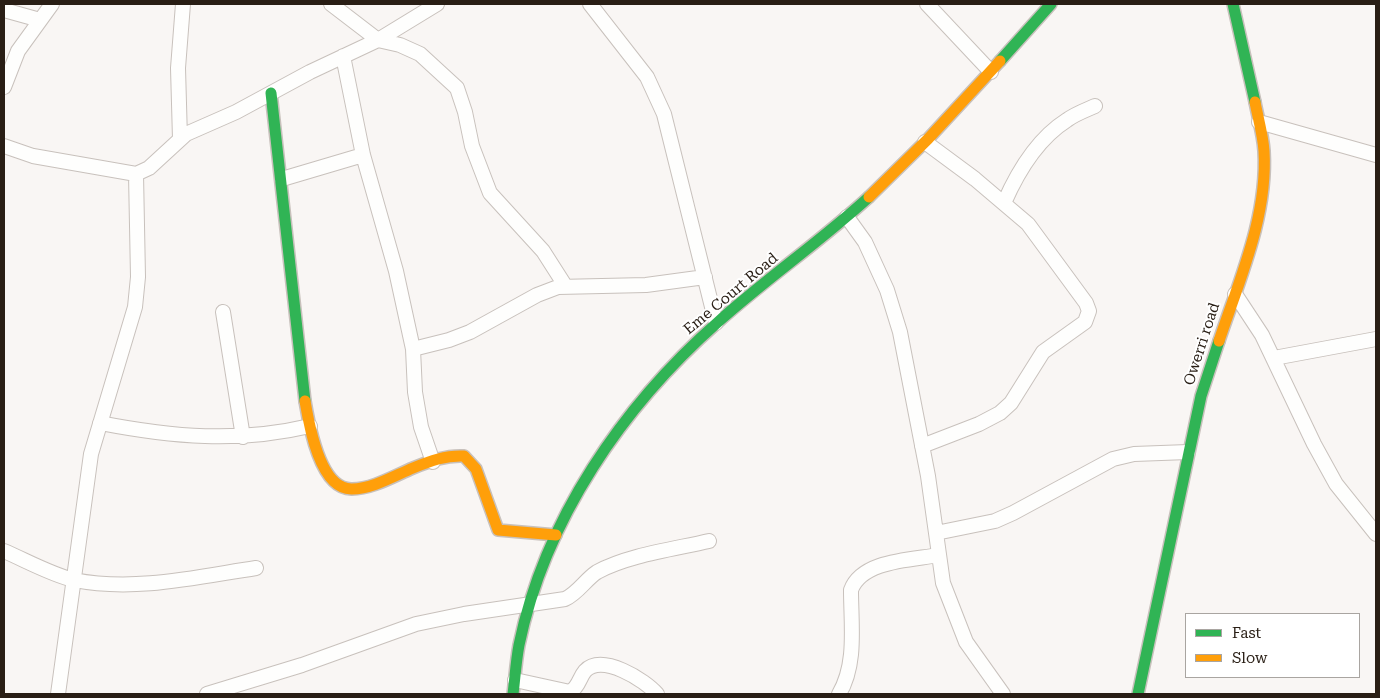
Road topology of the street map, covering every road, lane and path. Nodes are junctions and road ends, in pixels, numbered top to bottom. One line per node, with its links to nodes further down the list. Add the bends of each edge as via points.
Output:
1 (52, 4): 10 (street)
2 (183, 4): 18 (street, via 178,68)
3 (331, 4): 11 (street)
4 (437, 4): 11 (street)
5 (590, 4): 27 (street, via 647,76 664,114)
6 (927, 4): 13 (street)
7 (1051, 4): 13 (street, Eme Court Road)
8 (1233, 4): 17 (street, Owerri road)
9 (4, 10): 10 (street)
10 (40, 20): 14 (street, via 18,51)
11 (378, 40): 12 (street); 28 (street, via 400,44 420,54 457,88 472,146 490,193 543,251)
12 (343, 56): 15 (street); 22 (street)
13 (990, 72): 19 (street, Eme Court Road)
14 (4, 87)
15 (271, 93): 18 (street); 24 (street)
16 (1095, 106): 25 (street, via 1067,120 1046,138 1023,164)
17 (1259, 122): 21 (street); 29 (street, Owerri road, via 1264,150 1264,192)
18 (180, 139): 23 (street, via 149,168)
19 (925, 142): 25 (street); 26 (street, Eme Court Road)
20 (4, 146): 23 (street, via 33,156)
21 (1375, 153)
22 (362, 155): 24 (street); 33 (street, via 388,238)
23 (136, 174): 35 (street, via 138,277 135,307)
24 (282, 179): 36 (street)
25 (1004, 203): 38 (street, via 1044,242 1089,311 1085,322 1043,352 1011,403 1000,413)
26 (847, 217): 31 (street, Eme Court Road); 38 (street, via 864,242 887,290 900,332)
27 (705, 277): 28 (street, via 646,285); 31 (street)
28 (566, 287): 33 (street, via 537,295 470,332)
29 (1235, 294): 34 (street); 39 (street, Owerri road, via 1201,396)
30 (223, 312): 37 (street)
31 (716, 323): 43 (street, Eme Court Road, via 620,425 591,467)
32 (1376, 339): 34 (street)
33 (413, 348): 40 (street, via 421,427)
34 (1274, 358): 42 (street, via 1336,484)
35 (100, 423): 37 (street, via 157,434); 48 (street, via 91,454)
36 (310, 426): 37 (street, via 277,434); 40 (street, via 321,462 332,482 340,488 364,487)
37 (243, 437)
38 (922, 446): 41 (street)
39 (1188, 452): 41 (street, via 1113,458 1004,517); 57 (street, Owerri road)
40 (433, 462): 43 (street, via 453,456 464,456 472,462 481,479 492,523 498,530)
41 (936, 533): 46 (street)
42 (1376, 534)
43 (556, 535): 49 (street, Eme Court Road)
44 (709, 541): 49 (street, via 611,567 596,573 574,595)
45 (4, 551): 48 (street)
46 (939, 555): 55 (street, via 883,565 854,581 850,590 848,680); 56 (street, via 943,583 966,642)
47 (256, 568): 48 (street, via 160,584 107,584)
48 (73, 579): 51 (street)
49 (531, 604): 50 (street, Eme Court Road, via 519,644); 52 (street, via 416,624 302,665)
50 (515, 680): 53 (street, Eme Court Road); 54 (street, via 570,692 576,689 585,671 594,665 611,666 645,681)
51 (58, 694)
52 (207, 694)
53 (512, 694)
54 (656, 694)
55 (839, 694)
56 (1003, 694)
57 (1138, 694)

